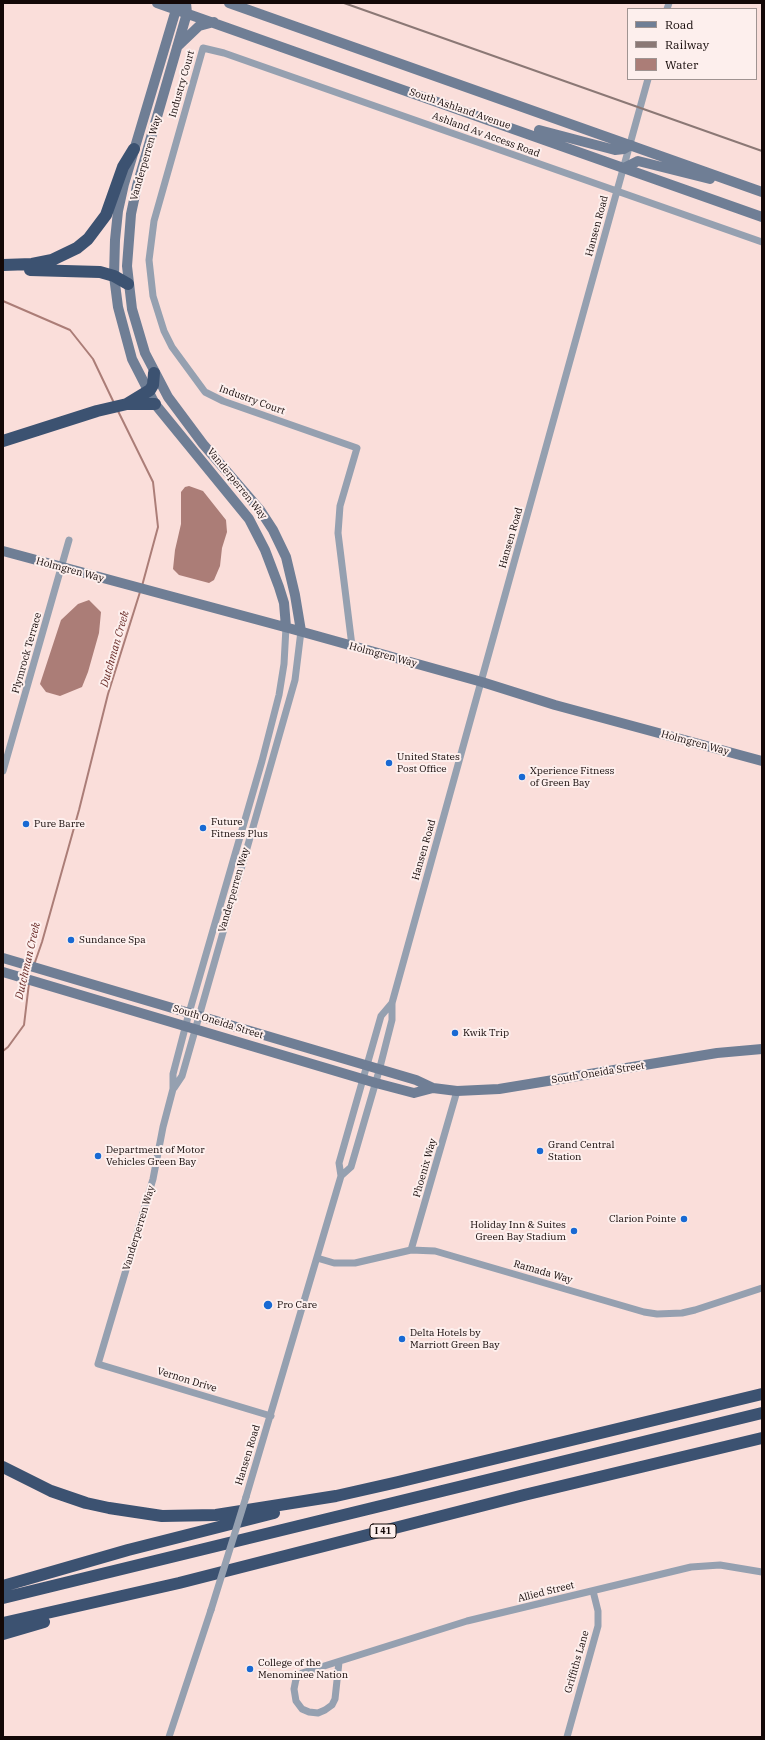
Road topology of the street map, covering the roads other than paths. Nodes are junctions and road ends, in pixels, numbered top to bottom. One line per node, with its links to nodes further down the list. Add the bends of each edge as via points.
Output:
1 (157, 3): 3 (street, South Ashland Avenue)
2 (229, 3): 10 (street)
3 (176, 6): 4 (street, South Ashland Avenue); 11 (street, Vanderperren Way)
4 (187, 8): 5 (street, South Ashland Avenue); 6 (street, Vanderperren Way)
5 (214, 22): 6 (street, via 199,26); 9 (street, South Ashland Avenue)
6 (177, 47): 20 (street, Vanderperren Way, via 135,193 128,238)
7 (203, 48): 15 (street, Ashland Av Access Road, via 224,53); 31 (street, Industry Court, via 154,221 149,260 153,296 172,347 205,392 223,401 356,448 340,506 338,526)
8 (648, 80): 10 (street, Hansen Road)
9 (497, 122): 10 (street, via 532,128 615,150); 12 (street, South Ashland Avenue)
10 (631, 145): 12 (street, Hansen Road); 13 (street)
11 (134, 150): 18 (highway, via 124,167 106,215 88,239 77,248 52,260); 19 (street, Vanderperren Way, via 118,211)
12 (624, 168): 13 (street, via 638,161 715,181); 15 (street, Hansen Road); 16 (street, South Ashland Avenue)
13 (732, 181): 14 (street)
14 (762, 192)
15 (617, 193): 17 (street, Ashland Av Access Road); 32 (street, Hansen Road)
16 (762, 217)
17 (762, 242)
18 (3, 265): 19 (highway, via 20,270 93,271)
19 (114, 276): 20 (highway); 22 (street, Vanderperren Way, via 125,338)
20 (128, 284): 21 (street, Vanderperren Way, via 140,339)
21 (154, 373): 22 (highway, via 153,385); 30 (street, Vanderperren Way, via 168,397 203,444 260,510 273,530 286,557)
22 (148, 392): 23 (highway); 24 (street, Vanderperren Way)
23 (126, 404): 24 (highway); 25 (highway)
24 (155, 404): 29 (street, Vanderperren Way, via 249,519 265,550 279,587)
25 (3, 441)
26 (70, 540): 28 (street, Plymrock Terrace)
27 (3, 551): 28 (street, Holmgren Way)
28 (62, 568): 29 (street, Holmgren Way); 34 (street, Plymrock Terrace)
29 (286, 627): 30 (street, Holmgren Way); 38 (street, Vanderperren Way, via 279,695)
30 (301, 631): 31 (street, Holmgren Way); 38 (street, Vanderperren Way, via 295,680)
31 (352, 646): 32 (street, Holmgren Way)
32 (482, 682): 33 (street, Holmgren Way, via 555,705); 37 (street, Hansen Road)
33 (762, 761)
34 (3, 771)
35 (3, 958): 38 (street, South Oneida Street)
36 (3, 972): 39 (street, South Oneida Street)
37 (392, 1003): 41 (street, Hansen Road, via 381,1016); 42 (street, Hansen Road, via 392,1020)
38 (194, 1015): 39 (street, Vanderperren Way); 41 (street, South Oneida Street)
39 (190, 1027): 43 (street, South Oneida Street); 51 (street, Vanderperren Way, via 181,1076 173,1089 153,1179)
40 (762, 1049): 46 (street, South Oneida Street, via 717,1053 498,1089)
41 (366, 1067): 42 (street, South Oneida Street); 43 (street, Hansen Road)
42 (379, 1071): 44 (street, Hansen Road); 45 (street, South Oneida Street, via 416,1080)
43 (363, 1079): 44 (street, South Oneida Street); 47 (street, Hansen Road, via 339,1163)
44 (376, 1083): 45 (street, South Oneida Street, via 414,1093); 47 (street, Hansen Road, via 351,1167)
45 (433, 1088): 46 (street, South Oneida Street)
46 (457, 1091): 48 (street, Phoenix Way)
47 (341, 1176): 49 (street, Hansen Road)
48 (411, 1250): 49 (street, Ramada Way, via 355,1264 334,1263); 50 (street, Ramada Way, via 446,1253 657,1314 686,1312)
49 (317, 1258): 54 (street, Hansen Road)
50 (762, 1288)
51 (98, 1364): 54 (street, Vernon Drive)
52 (762, 1394): 57 (highway)
53 (762, 1413): 62 (highway, I 41)
54 (271, 1416): 66 (street, Hansen Road, bridge)
55 (760, 1439): 59 (highway, I 41, via 524,1495)
56 (3, 1467): 57 (highway, via 51,1491 86,1503 162,1516 216,1515)
57 (336, 1496): 60 (highway, via 302,1507 128,1550)
58 (762, 1572): 61 (street, Allied Street, via 734,1566 706,1565)
59 (179, 1583): 63 (highway, I 41); 64 (highway)
60 (3, 1586)
61 (593, 1591): 65 (street, Allied Street, via 467,1621); 67 (street, Griffiths Lane, via 598,1611 598,1626)
62 (3, 1598)
63 (3, 1624)
64 (3, 1634)
65 (339, 1662): 65 (street, Allied Street, via 302,1673 296,1679 296,1701 302,1709 318,1713 332,1705)
66 (169, 1737)
67 (567, 1737)

